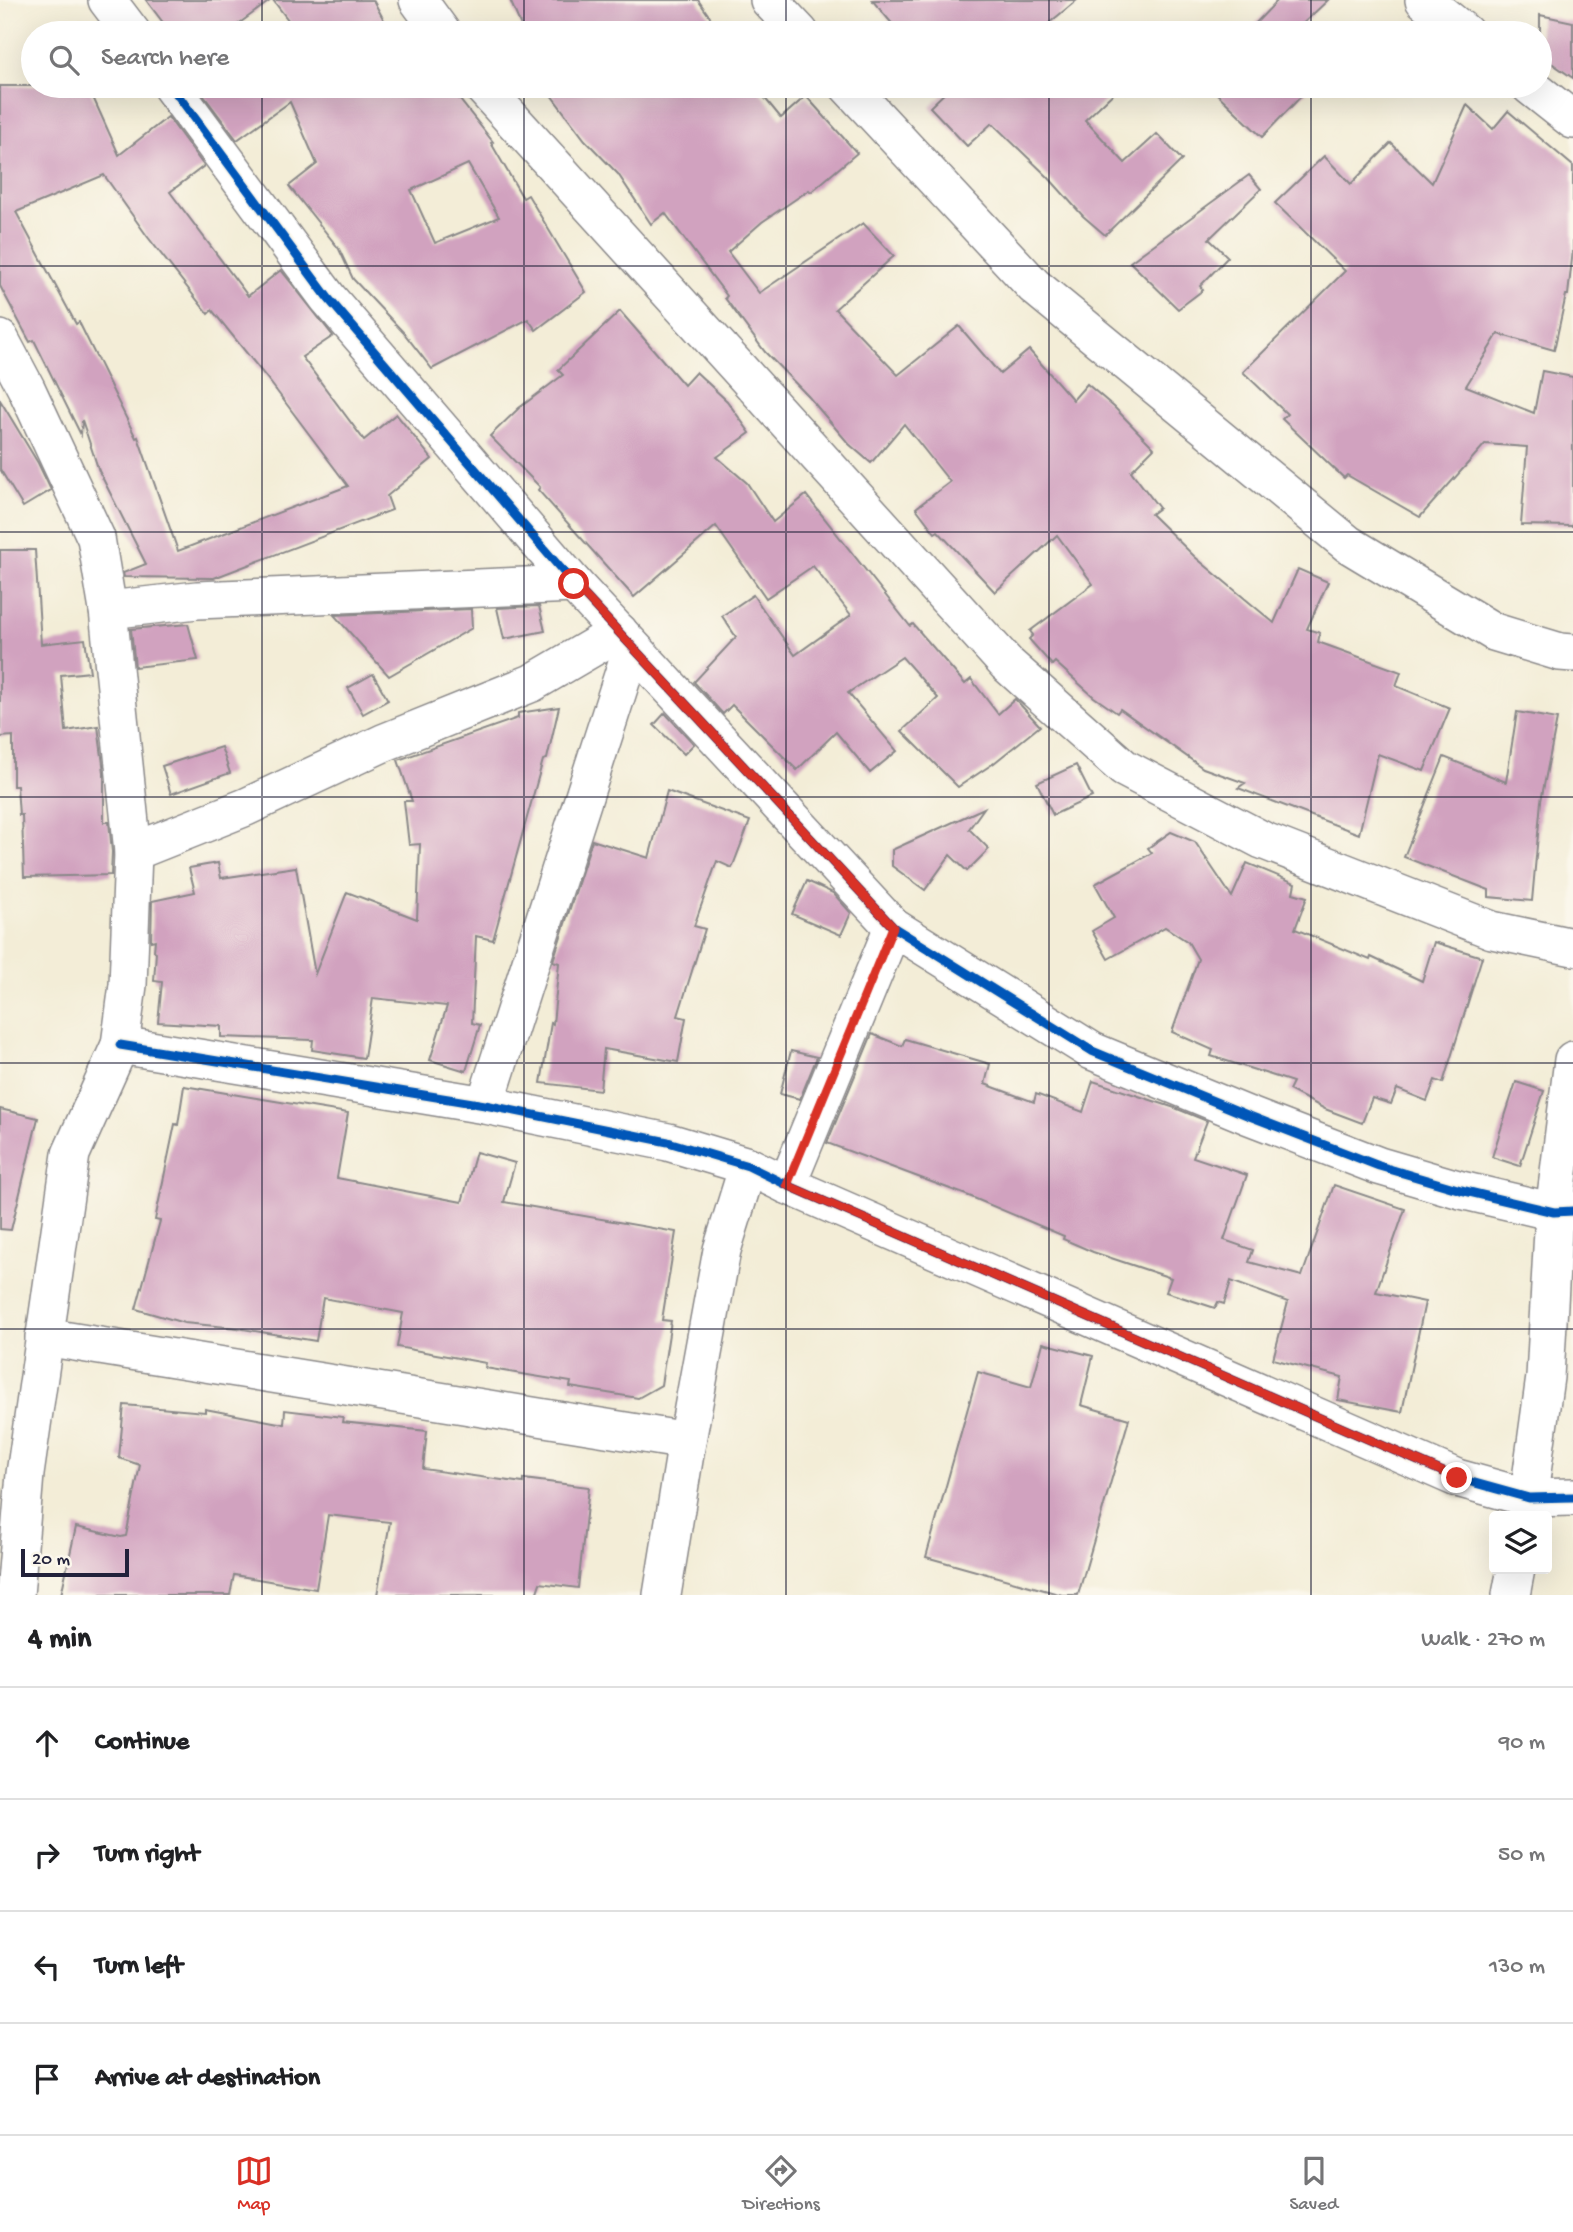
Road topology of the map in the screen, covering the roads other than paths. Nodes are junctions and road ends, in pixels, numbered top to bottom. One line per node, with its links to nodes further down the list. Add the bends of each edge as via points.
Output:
1 (107, 0): 5 (street)
2 (418, 0): 6 (street)
3 (769, 0): 7 (street)
4 (1424, 0): 8 (street)
5 (123, 21)
6 (433, 21)
7 (789, 21)
8 (1450, 21)
9 (180, 98): 15 (street, via 328,298)
10 (493, 98): 21 (street, via 1007,664 1124,768 1275,845 1492,930)
11 (859, 98): 18 (street, via 1034,286 1348,544 1494,632)
12 (1545, 98): 13 (street)
13 (1573, 120)
14 (0, 339): 16 (street, via 96,538)
15 (574, 584): 16 (street, via 197,600); 17 (street)
16 (108, 610): 19 (street)
17 (625, 640): 19 (street); 20 (street); 24 (street)
18 (1573, 653)
19 (133, 852): 22 (street, via 128,985)
20 (893, 927): 26 (street); 27 (street, via 1092,1051 1379,1166 1461,1190)
21 (1573, 947)
22 (120, 1045): 24 (street); 28 (street, via 71,1154)
23 (1573, 1060): 27 (street)
24 (485, 1105): 25 (street, via 668,1142)
25 (748, 1166): 26 (street); 29 (street, via 722,1250)
26 (787, 1185): 31 (street)
27 (1564, 1211): 31 (street)
28 (44, 1337): 29 (street); 33 (street)
29 (687, 1441): 34 (street)
30 (1573, 1497): 31 (street)
31 (1527, 1507)
32 (1515, 1574): 35 (street)
33 (15, 1595)
34 (662, 1595)
35 (1511, 1595)

